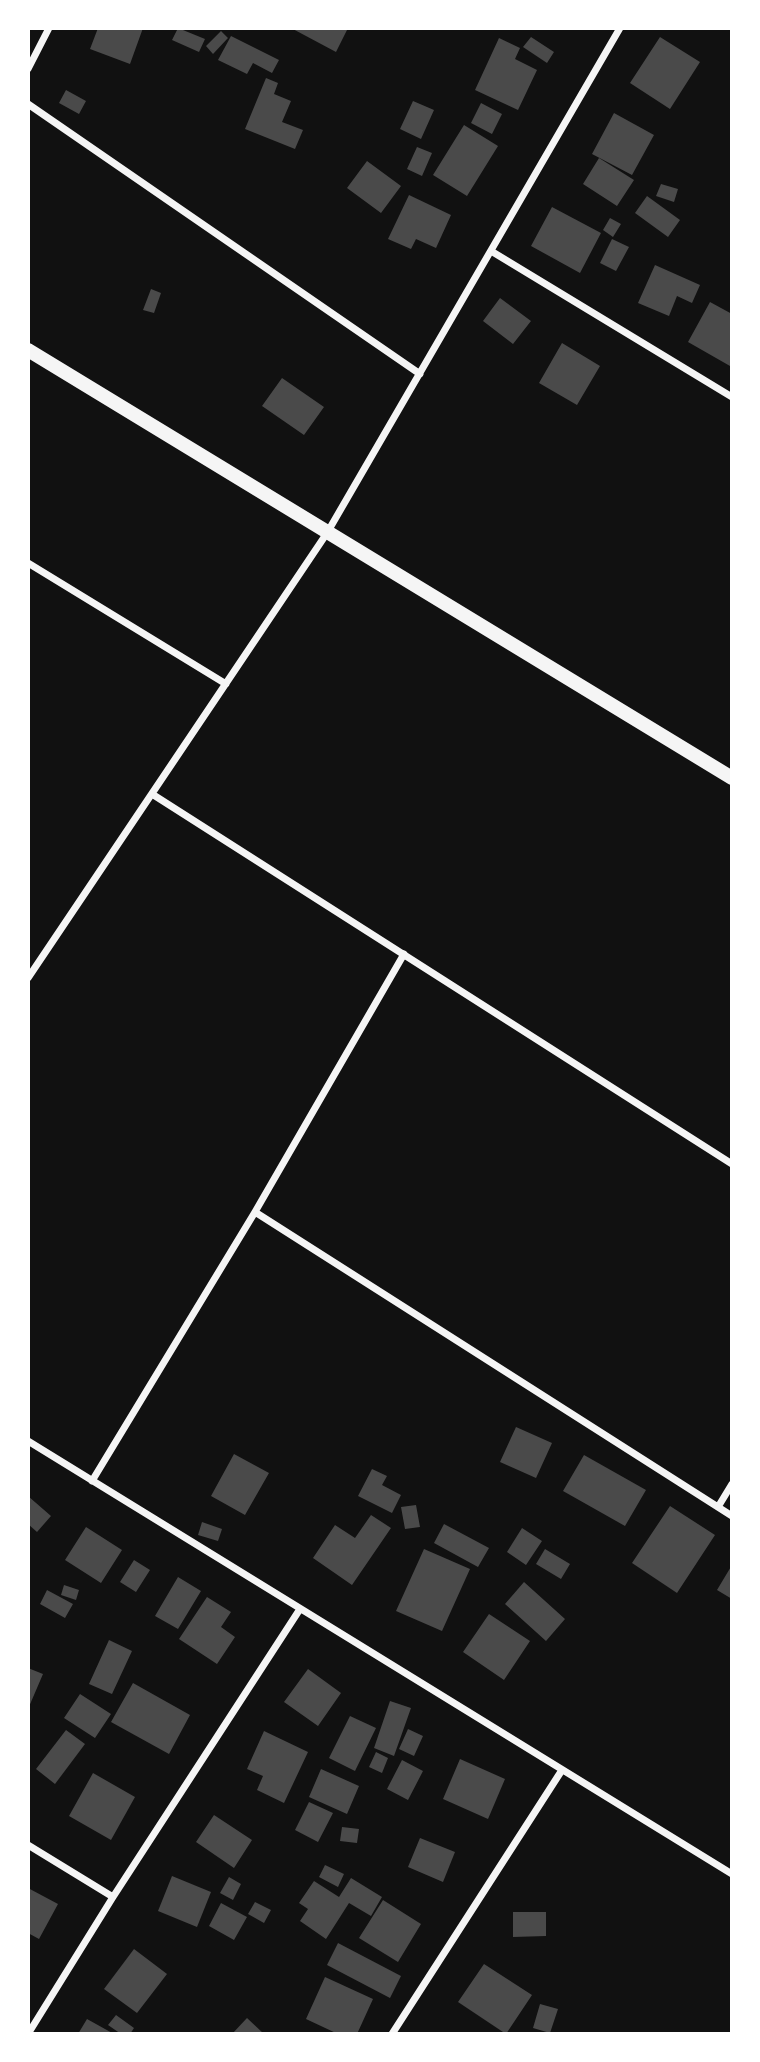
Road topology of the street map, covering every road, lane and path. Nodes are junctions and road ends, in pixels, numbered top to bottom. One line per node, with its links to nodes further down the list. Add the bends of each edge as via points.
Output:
1 (50, 28): 3 (street)
2 (620, 28): 5 (street)
3 (28, 69)
4 (28, 104): 7 (street)
5 (491, 251): 7 (street); 8 (street)
6 (28, 350): 9 (main road)
7 (421, 374): 9 (street)
8 (732, 397)
9 (327, 534): 11 (street); 12 (main road)
10 (28, 563): 11 (street)
11 (226, 684): 13 (street)
12 (732, 778)
13 (152, 794): 14 (street); 15 (street)
14 (404, 954): 16 (street); 17 (street)
15 (28, 978)
16 (732, 1164)
17 (255, 1212): 19 (street); 21 (street)
18 (28, 1440): 19 (street)
19 (92, 1481): 23 (street)
20 (732, 1484): 21 (street)
21 (718, 1507): 22 (street)
22 (732, 1516)
23 (300, 1609): 24 (street); 27 (street)
24 (562, 1770): 26 (street); 29 (street)
25 (28, 1845): 27 (street)
26 (732, 1874)
27 (113, 1897): 28 (street)
28 (28, 2034)
29 (393, 2034)

